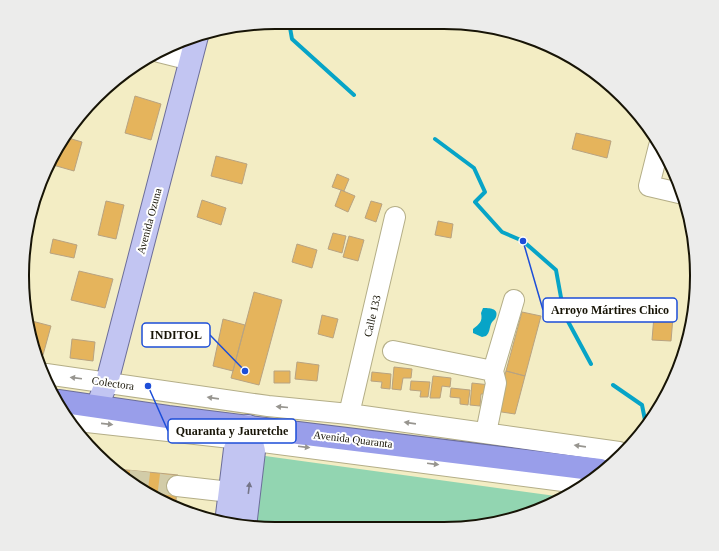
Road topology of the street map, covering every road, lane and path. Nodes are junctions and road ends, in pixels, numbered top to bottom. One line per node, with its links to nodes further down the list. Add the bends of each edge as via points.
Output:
1 (196, 42): 3 (main road, Avenida Ozuna)
2 (166, 54): 3 (street)
3 (191, 60): 11 (main road, Avenida Ozuna)
4 (657, 153): 5 (street, via 649,186)
5 (675, 192)
6 (395, 217): 15 (street, Calle 133)
7 (514, 300): 9 (street)
8 (393, 351): 9 (street)
9 (493, 371): 17 (street, via 496,382)
10 (50, 374): 11 (street, Colectora, one-way to 10)
11 (107, 382): 13 (street, Colectora, one-way to 11); 14 (main road, Avenida Ozuna)
12 (64, 402): 14 (highway, Avenida Quaranta)
13 (252, 403): 15 (street, Colectora, one-way to 13); 18 (street)
14 (97, 406): 18 (highway, Avenida Quaranta, via 168,417)
15 (349, 414): 17 (street, Colectora, one-way to 15)
16 (77, 421): 18 (street, one-way to 18)
17 (486, 433): 20 (street, Colectora, one-way to 17)
18 (246, 435): 19 (highway, Avenida Quaranta); 24 (main road, via 235,449); 26 (main road, one-way to 18, via 254,452)
19 (337, 444): 21 (highway, Avenida Quaranta); 22 (street, one-way to 22)
20 (616, 452)
21 (596, 470)
22 (576, 482)
23 (177, 486): 24 (street)
24 (230, 492): 25 (main road)
25 (227, 517)
26 (246, 520)

